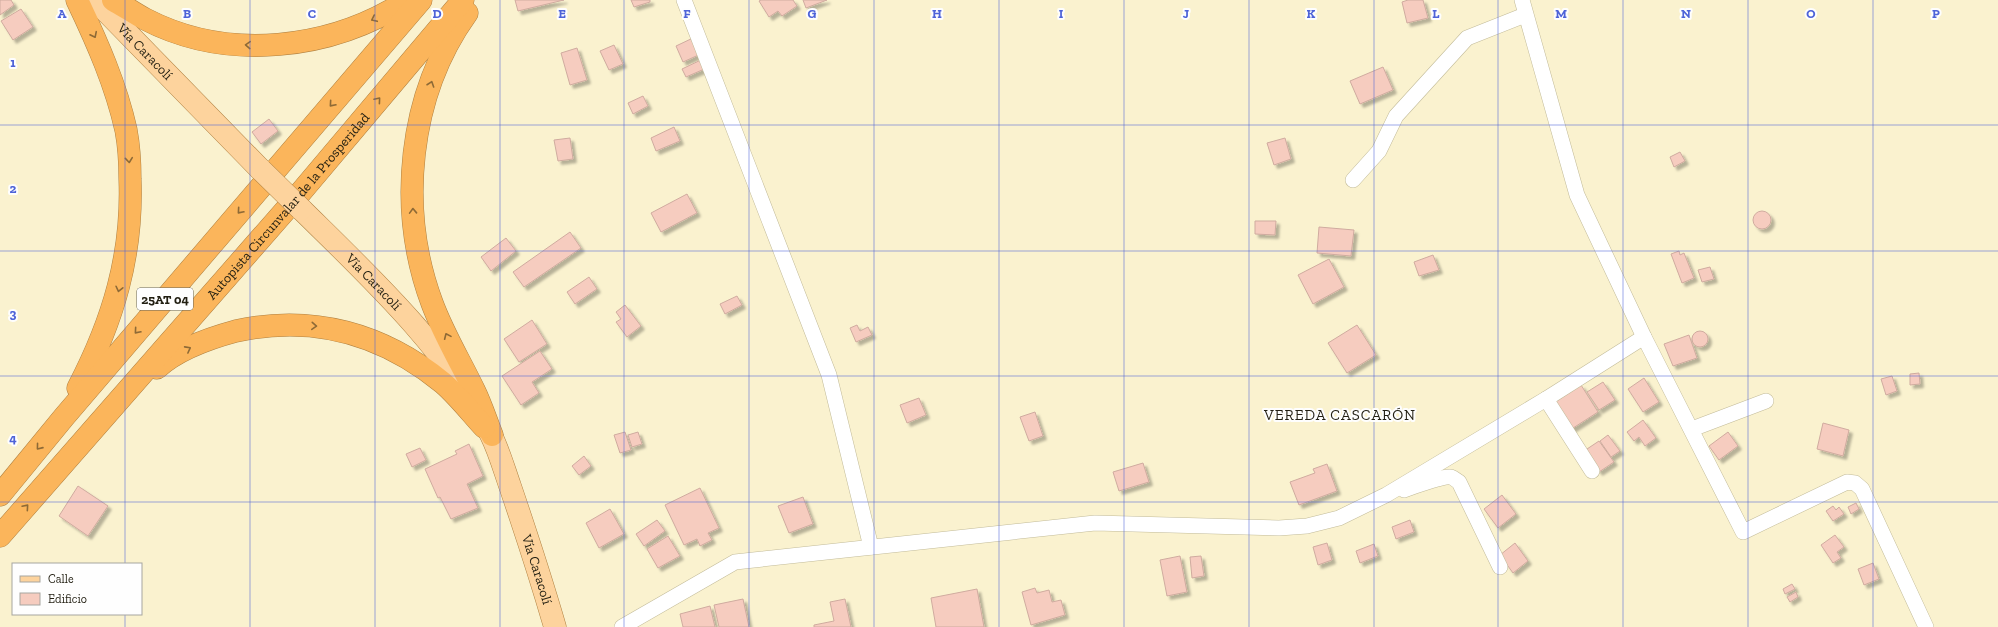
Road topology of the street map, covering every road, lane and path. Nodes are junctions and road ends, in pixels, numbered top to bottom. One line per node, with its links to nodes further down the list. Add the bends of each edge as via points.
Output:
1 (77, 0): 16 (highway, one-way to 16, via 103,57 126,131 131,200 129,235 117,296 103,335)
2 (95, 0): 18 (main road, Vía Caracolí, bridge, via 372,280 438,352)
3 (113, 0): 4 (highway, one-way to 3, via 388,13 350,30 310,42 268,46 226,44 185,34 146,19)
4 (408, 0)
5 (421, 0): 16 (highway, 25AT 04, one-way to 16)
6 (463, 0): 15 (highway, Autopista Circunvalar de la Prosperidad / 25AT 04, one-way to 6, via 290,205)
7 (476, 0): 18 (highway, one-way to 7, via 474,390 432,303 420,261 413,219 412,180 416,139 424,102 438,62 456,27)
8 (684, 0): 23 (street, via 829,375)
9 (1522, 0): 10 (street)
10 (1525, 15): 11 (street, via 1467,38 1396,116 1379,151); 12 (street, via 1577,195)
11 (1353, 180)
12 (1644, 337): 13 (street); 17 (street)
13 (1546, 399): 19 (street); 21 (street)
14 (1766, 401): 17 (street)
15 (113, 408): 18 (highway, one-way to 18, via 161,364 191,347 222,335 262,327 323,327 356,334 388,347 417,364 444,385); 22 (highway, Autopista Circunvalar de la Prosperidad / 25AT 04, one-way to 15)
16 (64, 417): 20 (highway, one-way to 20)
17 (1692, 429): 27 (street, via 1744,532 1847,482 1855,483 1862,489)
18 (492, 435): 25 (main road, Vía Caracolí, via 531,546)
19 (1592, 471)
20 (0, 495)
21 (1386, 495): 23 (street, via 1339,518 1307,526 1279,528 1095,523); 24 (street, via 1452,477 1459,482)
22 (0, 536)
23 (871, 547): 26 (street, via 735,562)
24 (1500, 567)
25 (555, 627)
26 (622, 627)
27 (1926, 627)

